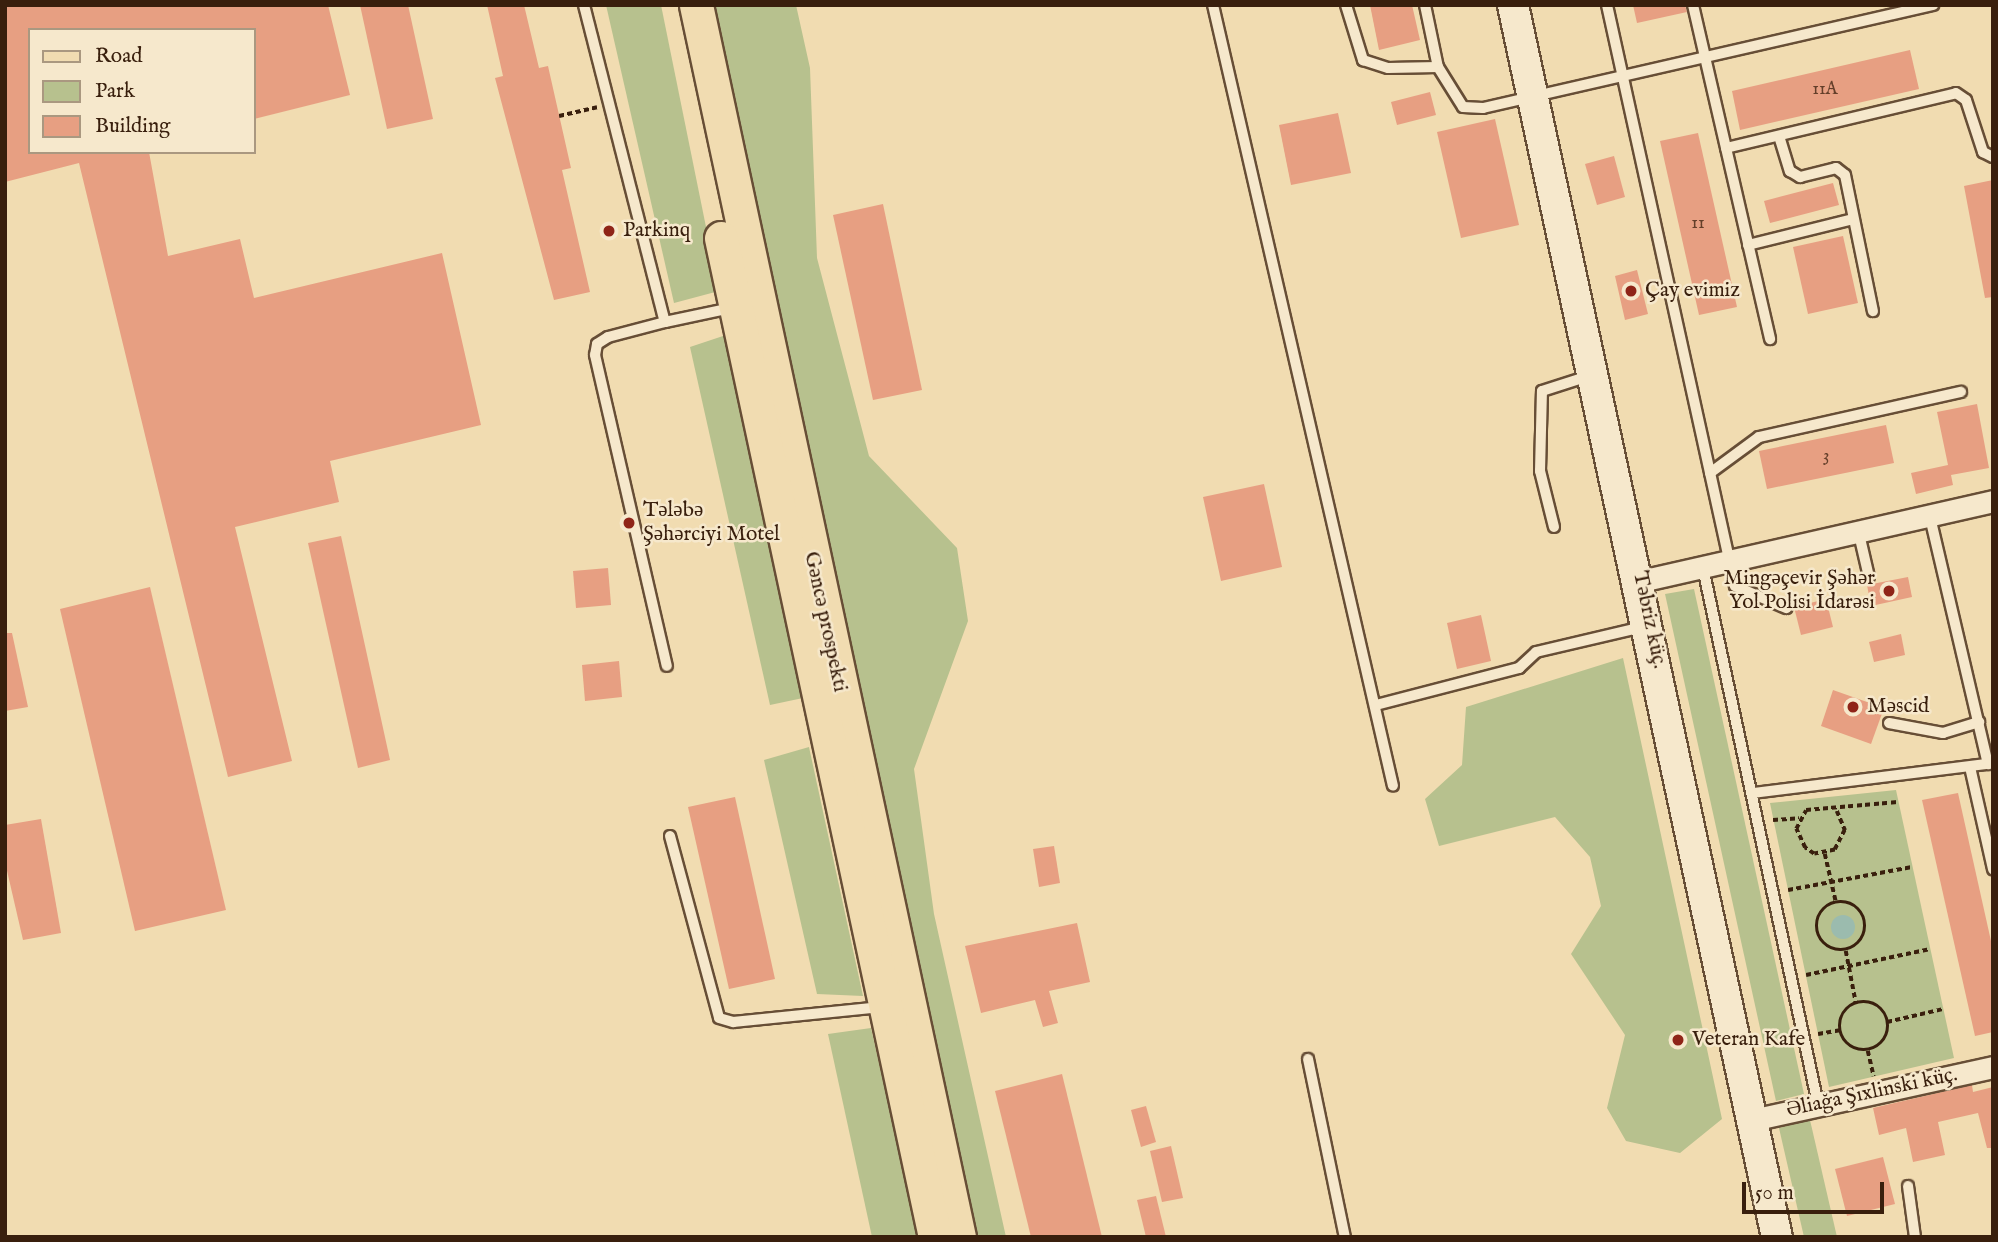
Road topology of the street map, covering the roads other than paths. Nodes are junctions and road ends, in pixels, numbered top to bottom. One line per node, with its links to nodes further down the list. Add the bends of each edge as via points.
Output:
1 (584, 5): 24 (lane)
2 (674, 5): 22 (main road, Gəncə prospekti)
3 (696, 5): 22 (main road, Gəncə prospekti)
4 (1213, 5): 40 (lane)
5 (1346, 5): 14 (lane, via 1363,60 1388,68)
6 (1425, 5): 14 (lane)
7 (1513, 5): 16 (main road, Təbriz küç.)
8 (1607, 5): 15 (lane)
9 (1693, 5): 13 (lane)
10 (1874, 5): 12 (lane)
11 (1933, 5): 12 (lane)
12 (1876, 17): 13 (lane)
13 (1704, 54): 15 (lane); 18 (lane)
14 (1438, 66): 16 (lane, via 1463,107)
15 (1623, 74): 16 (lane); 28 (lane)
16 (1532, 95): 26 (main road, Təbriz küç.)
17 (1779, 136): 18 (lane); 19 (lane, via 1956,93 1966,100 1983,152); 20 (lane, via 1790,171 1800,177 1836,169 1844,175)
18 (1726, 148): 21 (lane)
19 (1993, 157)
20 (1853, 219): 21 (lane); 23 (lane)
21 (1748, 245): 25 (lane)
22 (746, 305): 24 (lane); 49 (main road, Gəncə prospekti); 56 (main road, Gəncə prospekti)
23 (1872, 311)
24 (665, 322): 39 (lane, via 608,337 597,344 595,355)
25 (1770, 339)
26 (1595, 374): 31 (lane, via 1542,391 1540,471); 36 (main road, Təbriz küç.)
27 (1961, 393): 28 (lane, via 1759,437)
28 (1710, 473): 33 (lane)
29 (1993, 501): 30 (street)
30 (1930, 517): 32 (street); 41 (lane)
31 (1553, 527)
32 (1859, 534): 33 (street); 35 (lane)
33 (1730, 562): 34 (street); 37 (lane, via 1744,594)
34 (1703, 568): 36 (street); 46 (lane)
35 (1869, 577)
36 (1641, 581): 38 (main road, Təbriz küç.)
37 (1786, 608)
38 (1650, 625): 40 (lane, via 1536,652 1519,668); 53 (main road, Təbriz küç.)
39 (667, 666)
40 (1376, 705): 45 (lane)
41 (1979, 722): 42 (lane, via 1943,733); 43 (lane)
42 (1889, 723)
43 (1991, 763): 44 (lane)
44 (1970, 767): 46 (lane); 48 (lane)
45 (1393, 786)
46 (1753, 793): 52 (lane)
47 (670, 836): 49 (lane, via 719,1018 733,1022)
48 (1993, 869)
49 (881, 1007): 55 (main road, Gəncə prospekti)
50 (1308, 1059): 57 (lane)
51 (1993, 1067): 52 (street, Əliağa Şıxlinski küç.)
52 (1818, 1104): 53 (street, Əliağa Şıxlinski küç.)
53 (1752, 1120): 58 (main road, Təbriz küç.)
54 (1908, 1186): 59 (lane)
55 (935, 1237)
56 (959, 1237)
57 (1345, 1237)
58 (1777, 1237)
59 (1915, 1237)

